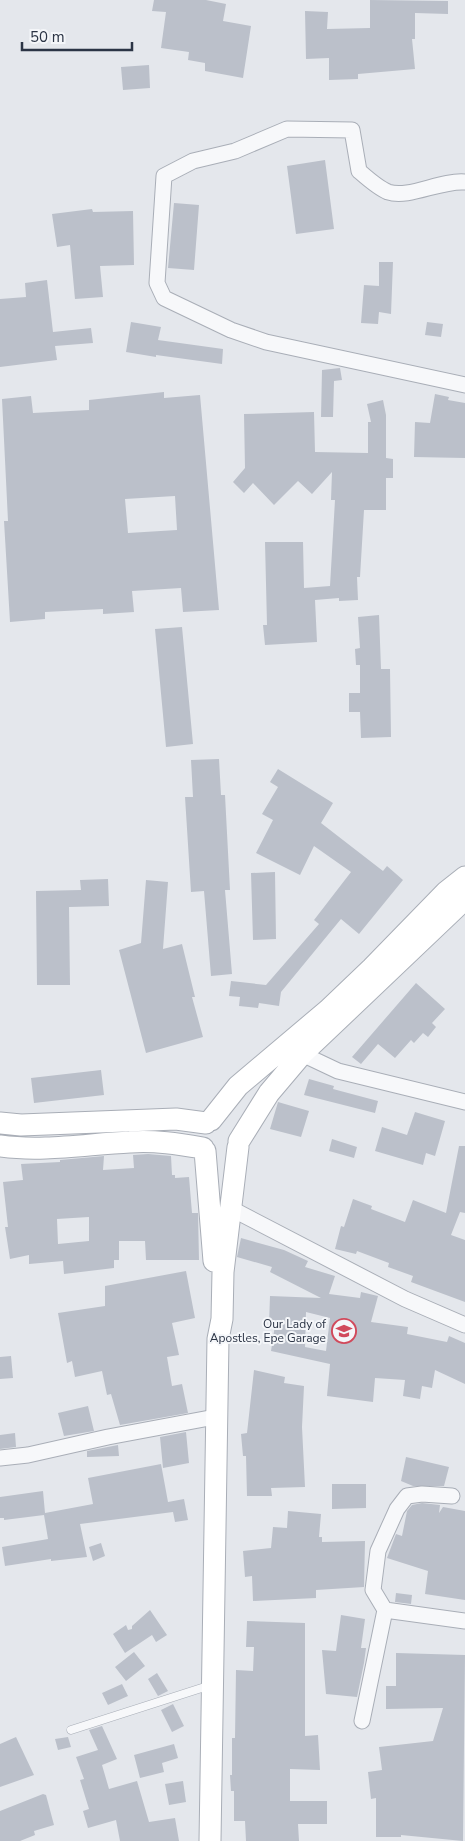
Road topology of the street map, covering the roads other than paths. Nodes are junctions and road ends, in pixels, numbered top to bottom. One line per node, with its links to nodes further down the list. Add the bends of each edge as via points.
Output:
1 (465, 182): 2 (street, via 452,181 400,194 386,191 358,171 352,130 287,129 235,151 193,161 164,176 157,283 164,298 231,330 266,342)
2 (465, 385)
3 (465, 877): 7 (street, via 328,1010 238,1086)
4 (465, 899): 5 (street)
5 (302, 1054): 6 (street, via 338,1071); 9 (street, via 269,1092)
6 (465, 1102)
7 (208, 1121): 8 (street); 9 (street, via 223,1118 234,1124 240,1135); 11 (street, via 200,1135)
8 (0, 1123)
9 (239, 1144): 11 (street, via 232,1154 222,1158); 12 (street)
10 (0, 1146): 11 (street, via 20,1149 132,1142 180,1144)
11 (204, 1150): 14 (street, via 214,1250)
12 (230, 1208): 13 (street, via 405,1299); 14 (street)
13 (465, 1325)
14 (218, 1339): 15 (street)
15 (215, 1417): 16 (street); 20 (street)
16 (0, 1458)
17 (452, 1496): 18 (street, via 407,1496 397,1509 378,1551 373,1590)
18 (385, 1610): 19 (street); 21 (street)
19 (465, 1621)
20 (212, 1684): 22 (lane); 23 (street)
21 (362, 1722)
22 (71, 1730)
23 (210, 1841)

